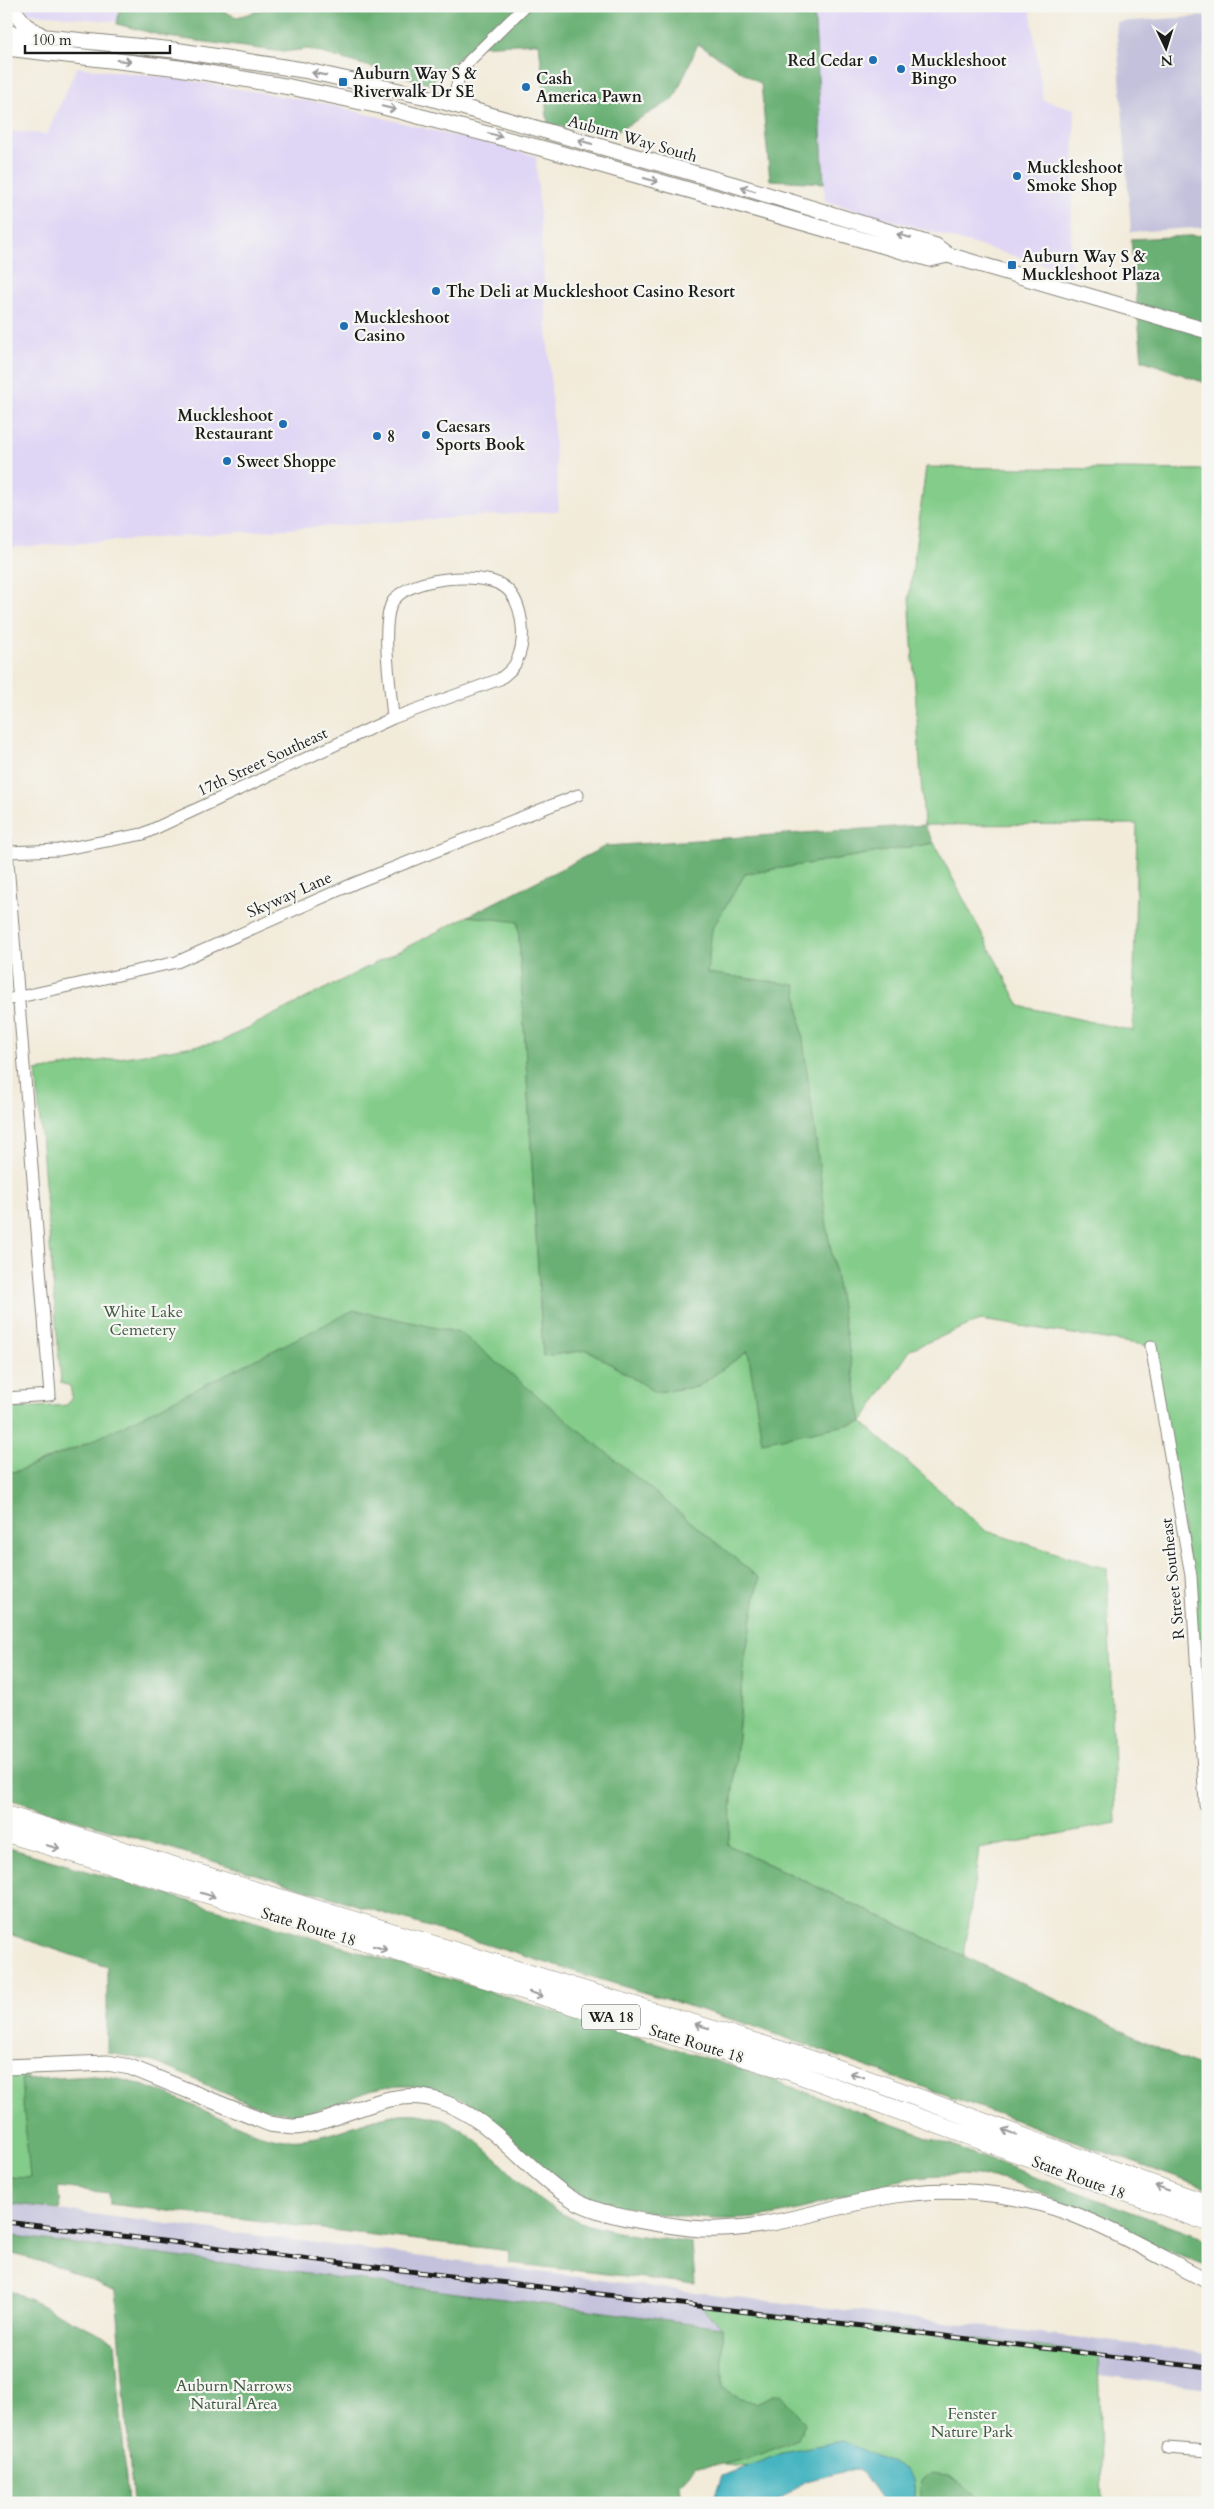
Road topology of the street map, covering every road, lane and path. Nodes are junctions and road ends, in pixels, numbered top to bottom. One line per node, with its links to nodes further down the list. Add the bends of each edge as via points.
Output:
1 (11, 6): 4 (main road, via 25,26)
2 (525, 6): 8 (street, via 464,67 454,88)
3 (6, 33): 4 (main road, Auburn Way South)
4 (45, 36): 6 (main road, Auburn Way South)
5 (6, 48): 7 (main road, Auburn Way South, one-way to 7)
6 (252, 62): 7 (main road, via 236,66 174,57); 8 (main road, Auburn Way South, one-way to 6, via 312,72)
7 (166, 66): 9 (main road, Auburn Way South, one-way to 9, via 380,106 552,151 930,259)
8 (452, 105): 9 (main road, Auburn Way South, one-way to 8, via 931,244)
9 (948, 255): 10 (main road, Auburn Way South)
10 (1208, 332)
11 (393, 718): 11 (street, 17th Street Southeast, via 387,626 388,612 400,592 416,584 475,578 503,586 513,596 519,613 521,650 510,671 500,679); 14 (street, 17th Street Southeast, via 142,834 59,850)
12 (578, 795): 15 (street, Skyway Lane, via 355,883 177,962)
13 (6, 838): 14 (street)
14 (7, 852): 15 (street)
15 (12, 999): 17 (street, via 50,1395)
16 (1151, 1346): 18 (street, R Street Southeast, via 1191,1576)
17 (6, 1398)
18 (1208, 1811)
19 (6, 1815): 22 (highway, State Route 18 / WA 18, one-way to 19, via 797,2055)
20 (6, 1833): 23 (highway, State Route 18 / WA 18, one-way to 23, via 792,2072)
21 (6, 2067): 24 (main road, via 107,2063 130,2067 270,2124 292,2127 406,2096 434,2099 462,2109 486,2126 550,2184 593,2210 693,2228 759,2226 912,2193 968,2192 1038,2203 1076,2216)
22 (1208, 2204)
23 (1208, 2222)
24 (1208, 2281)
25 (1167, 2448): 26 (street)
26 (1208, 2451)

